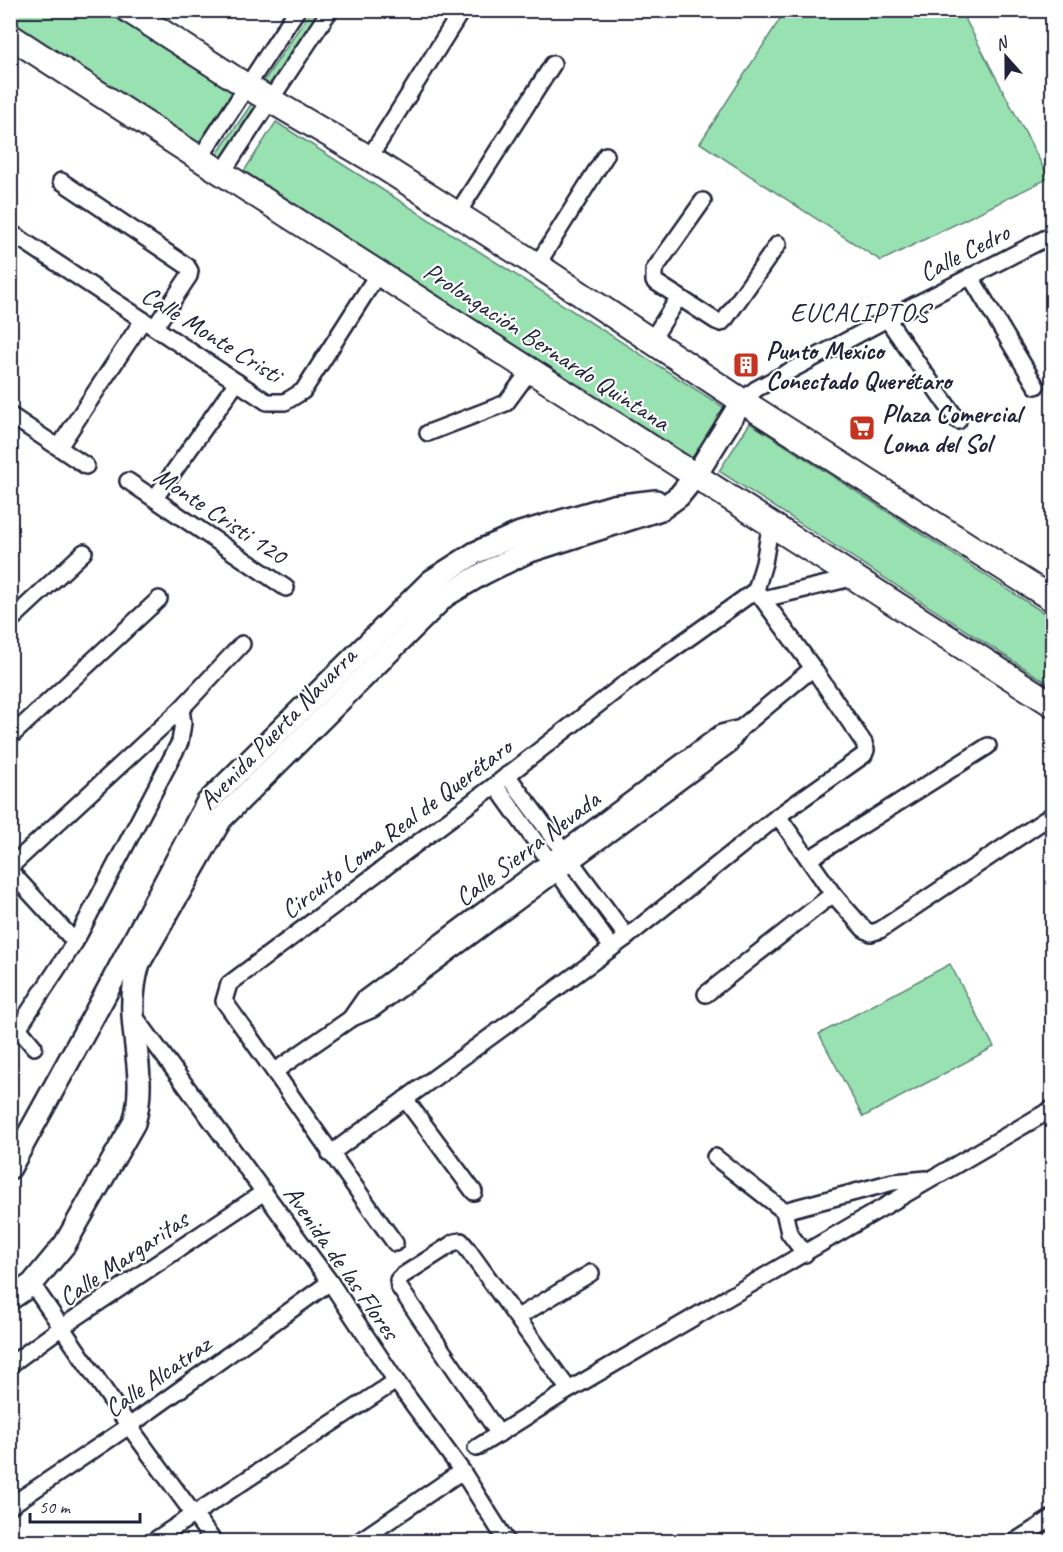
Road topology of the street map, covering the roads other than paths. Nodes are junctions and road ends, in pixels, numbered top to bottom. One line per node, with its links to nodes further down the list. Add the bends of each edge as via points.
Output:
1 (128, 10): 7 (main road)
2 (297, 10): 7 (street)
3 (330, 10): 8 (street)
4 (462, 10): 11 (street)
5 (10, 36): 10 (main road, Prolongación Bernardo Quintana)
6 (553, 64): 15 (street)
7 (248, 87): 8 (main road); 10 (street)
8 (272, 100): 11 (main road); 12 (street)
9 (606, 155): 19 (street)
10 (200, 158): 12 (main road, Prolongación Bernardo Quintana)
11 (369, 158): 15 (main road)
12 (222, 173): 20 (main road, Prolongación Bernardo Quintana)
13 (61, 181): 24 (street, via 187,266 189,276)
14 (703, 201): 22 (street, via 654,270 654,281)
15 (457, 214): 19 (main road)
16 (10, 232): 24 (street, Calle Monte Cristi)
17 (1051, 238): 21 (street, Calle Cedro)
18 (778, 244): 22 (street, via 721,323)
19 (537, 265): 25 (main road)
20 (379, 272): 26 (main road, Prolongación Bernardo Quintana); 27 (street, Calle Monte Cristi, via 303,391 285,402 267,402)
21 (970, 276): 23 (street, Calle Cedro); 28 (street)
22 (679, 297): 25 (street)
23 (886, 319): 29 (street, Calle Cedro, via 756,389); 31 (street)
24 (149, 323): 27 (street, Calle Monte Cristi); 33 (street)
25 (651, 341): 29 (main road)
26 (531, 369): 32 (street, via 506,403); 35 (main road, Prolongación Bernardo Quintana)
27 (237, 382): 37 (street)
28 (1036, 386)
29 (742, 401): 35 (street, Avenida Puerta Navarra); 44 (main road)
30 (10, 415): 33 (street)
31 (958, 422)
32 (428, 433)
33 (59, 447): 34 (street)
34 (86, 466)
35 (696, 475): 38 (main road, Prolongación Bernardo Quintana); 48 (street, Avenida Puerta Navarra, via 680,496 613,506 520,533 475,553 431,581)
36 (128, 481): 37 (street, Monte Cristi 120)
37 (155, 498): 41 (street, Monte Cristi 120)
38 (771, 522): 40 (main road, Prolongación Bernardo Quintana); 42 (street)
39 (84, 552): 45 (street)
40 (856, 577): 42 (street, Circuito Loma Real de Querétaro); 49 (main road, Prolongación Bernardo Quintana)
41 (286, 588)
42 (760, 595): 47 (street); 53 (street, Circuito Loma Real de Querétaro, via 618,689)
43 (159, 599): 51 (street)
44 (1053, 599)
45 (10, 621)
46 (242, 644): 50 (street)
47 (813, 668): 55 (street, via 866,750); 56 (street, Calle Sierra Nevada, via 741,728 729,745)
48 (349, 677): 65 (street, Avenida Puerta Navarra, via 207,803); 66 (street, Avenida Puerta Navarra, via 221,819 139,963)
49 (1053, 704)
50 (181, 709): 59 (street); 62 (street, via 180,742)
51 (10, 737)
52 (988, 746): 57 (street)
53 (501, 780): 56 (street); 58 (street); 69 (street, Circuito Loma Real de Querétaro, via 229,984 224,1001)
54 (1053, 815): 60 (street, via 880,930 871,933 864,929)
55 (778, 816): 57 (street); 61 (street)
56 (567, 856): 58 (street, Calle Sierra Nevada); 61 (street)
57 (809, 859): 60 (street)
58 (554, 867): 63 (street); 69 (street, Calle Sierra Nevada, via 364,999 350,1019)
59 (10, 869): 62 (street)
60 (833, 894): 64 (street)
61 (627, 937): 63 (street)
62 (75, 942): 67 (street)
63 (612, 948): 70 (street)
64 (705, 994)
65 (105, 995): 66 (street); 74 (street, Avenida Puerta Navarra)
66 (133, 1014): 76 (street, Avenida de las Flores); 83 (street, Avenida Puerta Navarra, via 140,1084 134,1123 65,1244)
67 (15, 1022): 68 (street)
68 (34, 1047)
69 (275, 1071): 72 (street, Circuito Loma Real de Querétaro)
70 (405, 1099): 72 (street); 77 (street)
71 (1053, 1109): 75 (street)
72 (330, 1154): 79 (street, Circuito Loma Real de Querétaro)
73 (715, 1157): 78 (street)
74 (10, 1168)
75 (930, 1179): 78 (street, via 893,1182); 80 (street)
76 (264, 1192): 82 (street, Avenida de las Flores); 86 (street, Calle Margaritas)
77 (474, 1192)
78 (784, 1211): 80 (street, via 789,1233)
79 (395, 1243)
80 (805, 1254): 89 (street)
81 (591, 1273): 85 (street)
82 (330, 1282): 88 (street, Avenida de las Flores); 90 (street, Calle Alcatraz)
83 (32, 1284): 84 (street, Avenida Puerta Navarra); 86 (street)
84 (10, 1299)
85 (518, 1317): 89 (street); 91 (street, via 460,1241 398,1280 399,1287)
86 (63, 1327): 87 (street, Calle Margaritas); 90 (street)
87 (10, 1365)
88 (396, 1382): 93 (street, Avenida de las Flores); 95 (street)
89 (569, 1390): 91 (street)
90 (129, 1426): 94 (street, Calle Alcatraz); 95 (street)
91 (499, 1434): 92 (street)
92 (476, 1448)
93 (462, 1471): 99 (street); 100 (street, Avenida de las Flores)
94 (10, 1506)
95 (193, 1513): 97 (street); 98 (street)
96 (1053, 1518): 101 (street)
97 (152, 1542)
98 (214, 1542)
99 (358, 1542)
100 (507, 1542)
101 (1014, 1542)

